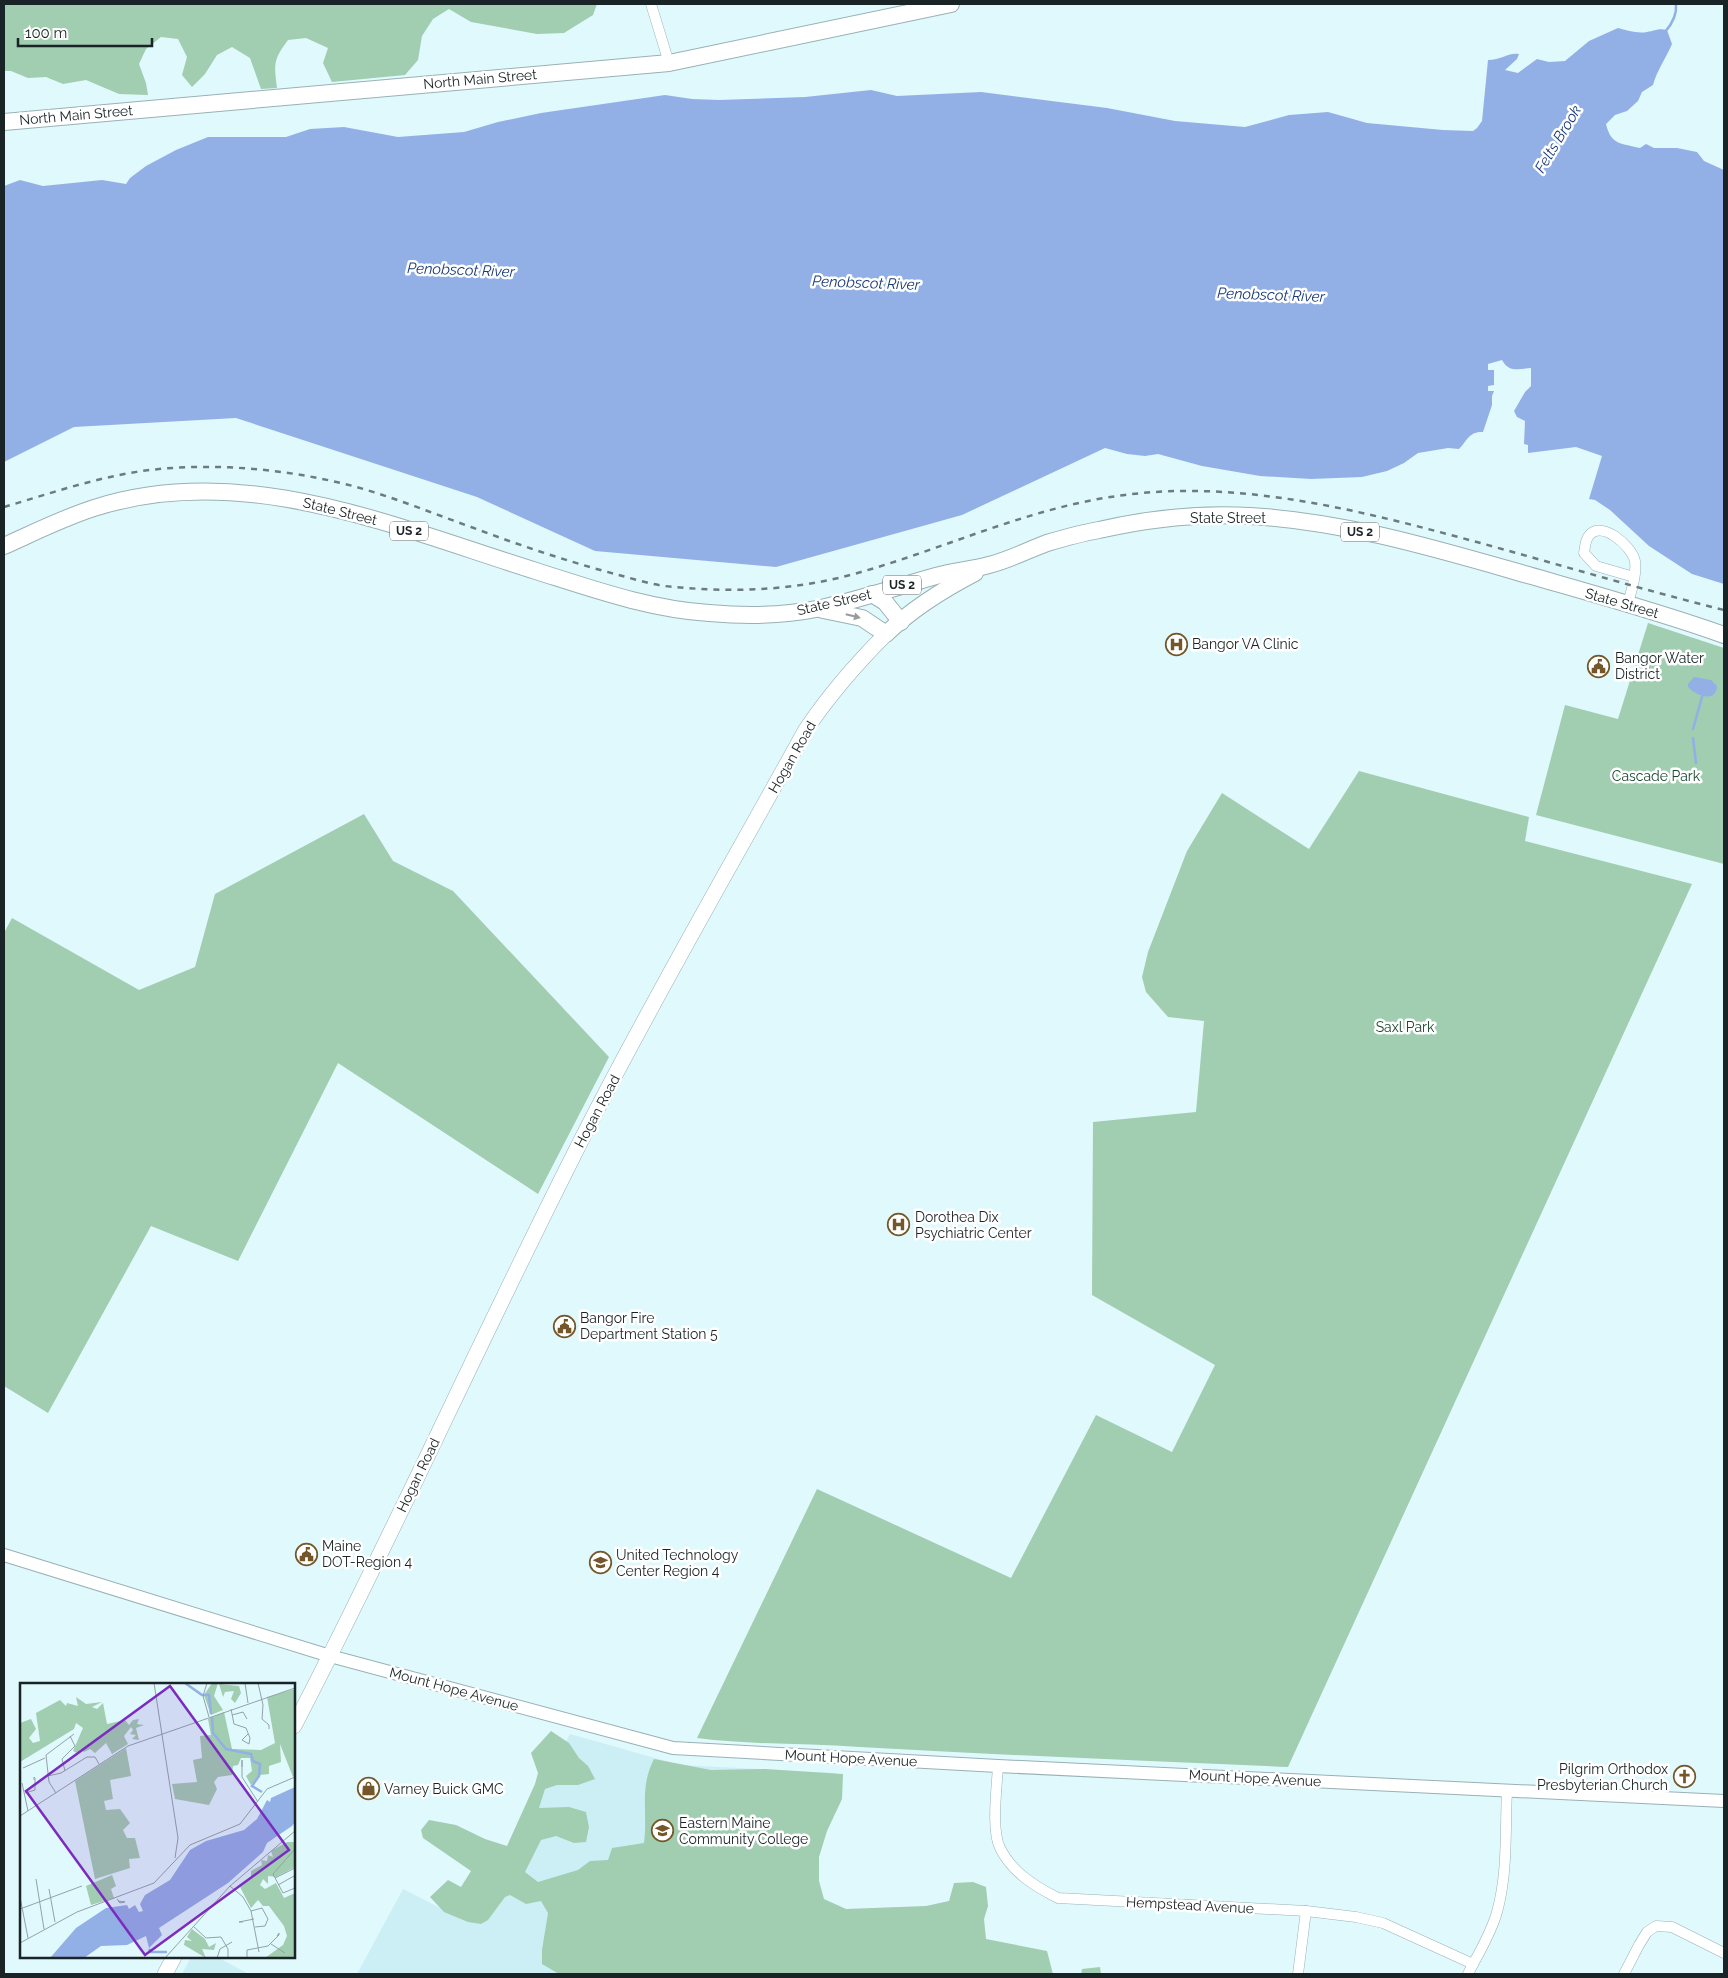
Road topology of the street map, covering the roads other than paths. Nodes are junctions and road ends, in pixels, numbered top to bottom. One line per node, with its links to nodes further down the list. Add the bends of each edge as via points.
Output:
1 (651, 4): 3 (street)
2 (951, 4): 3 (main road, North Main Street)
3 (669, 62): 4 (main road, North Main Street)
4 (4, 122)
5 (4, 546): 10 (main road, State Street / US 2, via 93,508 113,503 171,493 234,492 269,495 350,512 643,604 707,613)
6 (990, 565): 8 (main road, State Street / US 2); 9 (main road, State Street / US 2, via 1050,542 1100,529 1177,518 1248,516 1288,519 1413,543); 11 (main road, Hogan Road, via 958,581)
7 (1634, 577): 7 (street, via 1635,563 1631,551 1619,539 1601,530 1588,536 1584,553 1596,566); 9 (street)
8 (872, 594): 10 (main road, State Street / US 2); 11 (main road, via 885,602)
9 (1628, 604): 13 (main road, State Street / US 2)
10 (815, 609): 12 (main road, one-way to 12, via 862,618)
11 (900, 622): 12 (main road, Hogan Road)
12 (886, 634): 15 (main road, Hogan Road, via 828,697 806,731 609,1089 525,1253)
13 (1724, 635)
14 (4, 1555): 15 (street, Mount Hope Avenue)
15 (330, 1656): 16 (main road, Hogan Road); 17 (street, Mount Hope Avenue, via 673,1748)
16 (295, 1724)
17 (998, 1766): 18 (street, Mount Hope Avenue); 20 (street, Hempstead Avenue, via 995,1810 999,1846 1024,1878 1058,1898)
18 (1507, 1790): 19 (street, Mount Hope Avenue); 23 (street, via 1505,1855 1497,1912)
19 (1724, 1802)
20 (1306, 1910): 23 (street, Hempstead Avenue, via 1383,1923); 25 (street)
21 (1724, 1953): 27 (street, via 1672,1927 1656,1926 1639,1945)
22 (173, 1958): 24 (main road)
23 (1473, 1964): 26 (street)
24 (165, 1974)
25 (1298, 1974)
26 (1468, 1974)
27 (1624, 1974)

